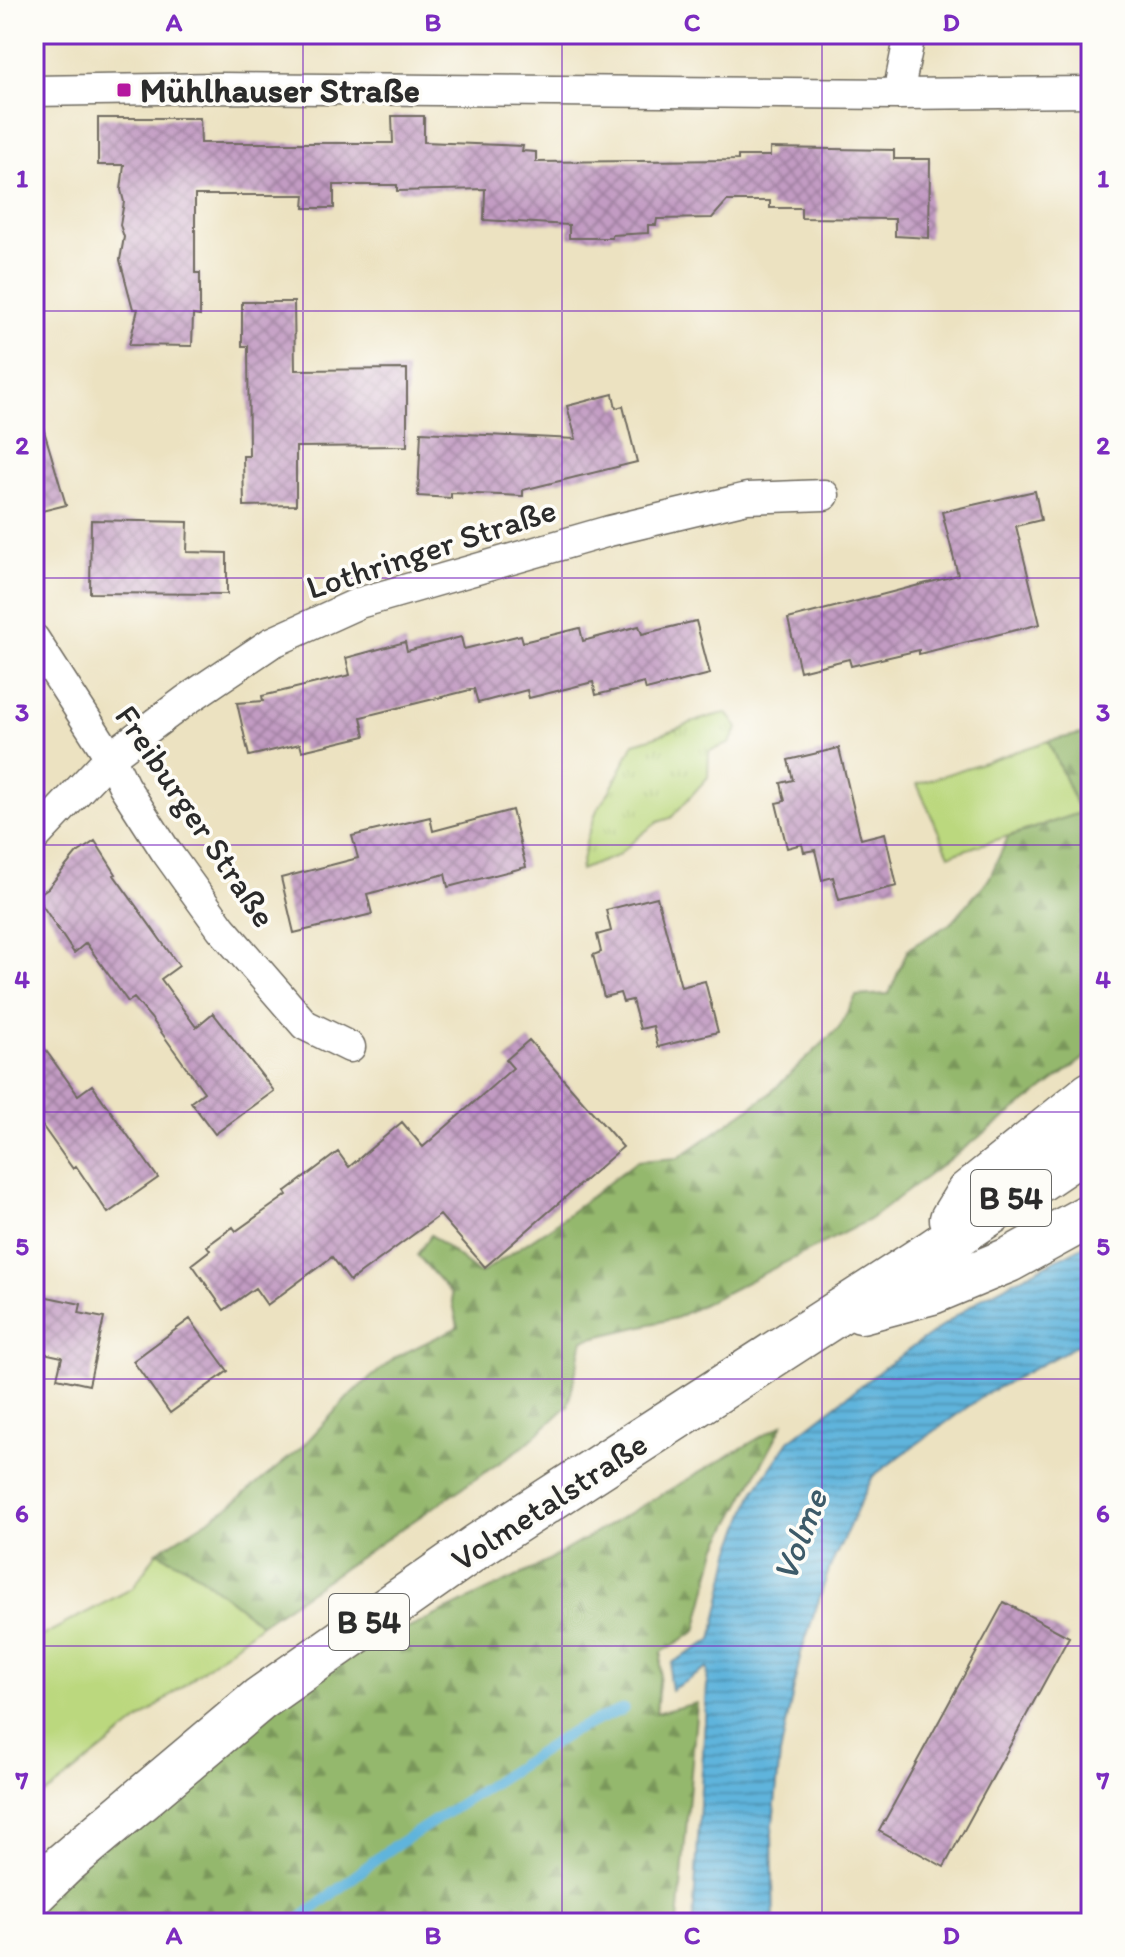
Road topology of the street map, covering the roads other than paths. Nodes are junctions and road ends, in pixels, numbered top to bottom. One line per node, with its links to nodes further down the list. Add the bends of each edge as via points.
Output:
1 (910, 34): 4 (street)
2 (34, 91): 4 (street)
3 (1091, 92): 4 (street)
4 (898, 94)
5 (824, 495): 7 (street, Lothringer Straße, via 747,498 609,531 359,603 271,643)
6 (34, 639): 7 (street, Freiburger Straße)
7 (110, 757): 8 (street, Lothringer Straße); 9 (street, Freiburger Straße, via 165,850 250,965 305,1025)
8 (34, 838)
9 (350, 1047)
10 (1091, 1094): 13 (main road, via 968,1193)
11 (1091, 1145): 13 (main road, Volmetalstraße / B 54)
12 (1091, 1215): 14 (main road, via 1009,1260 932,1292)
13 (932, 1252): 14 (main road, Volmetalstraße / B 54)
14 (820, 1322): 15 (main road, Volmetalstraße / B 54, via 479,1545 260,1699)
15 (50, 1866): 16 (main road, Volmetalstraße / B 54)
16 (34, 1893)

